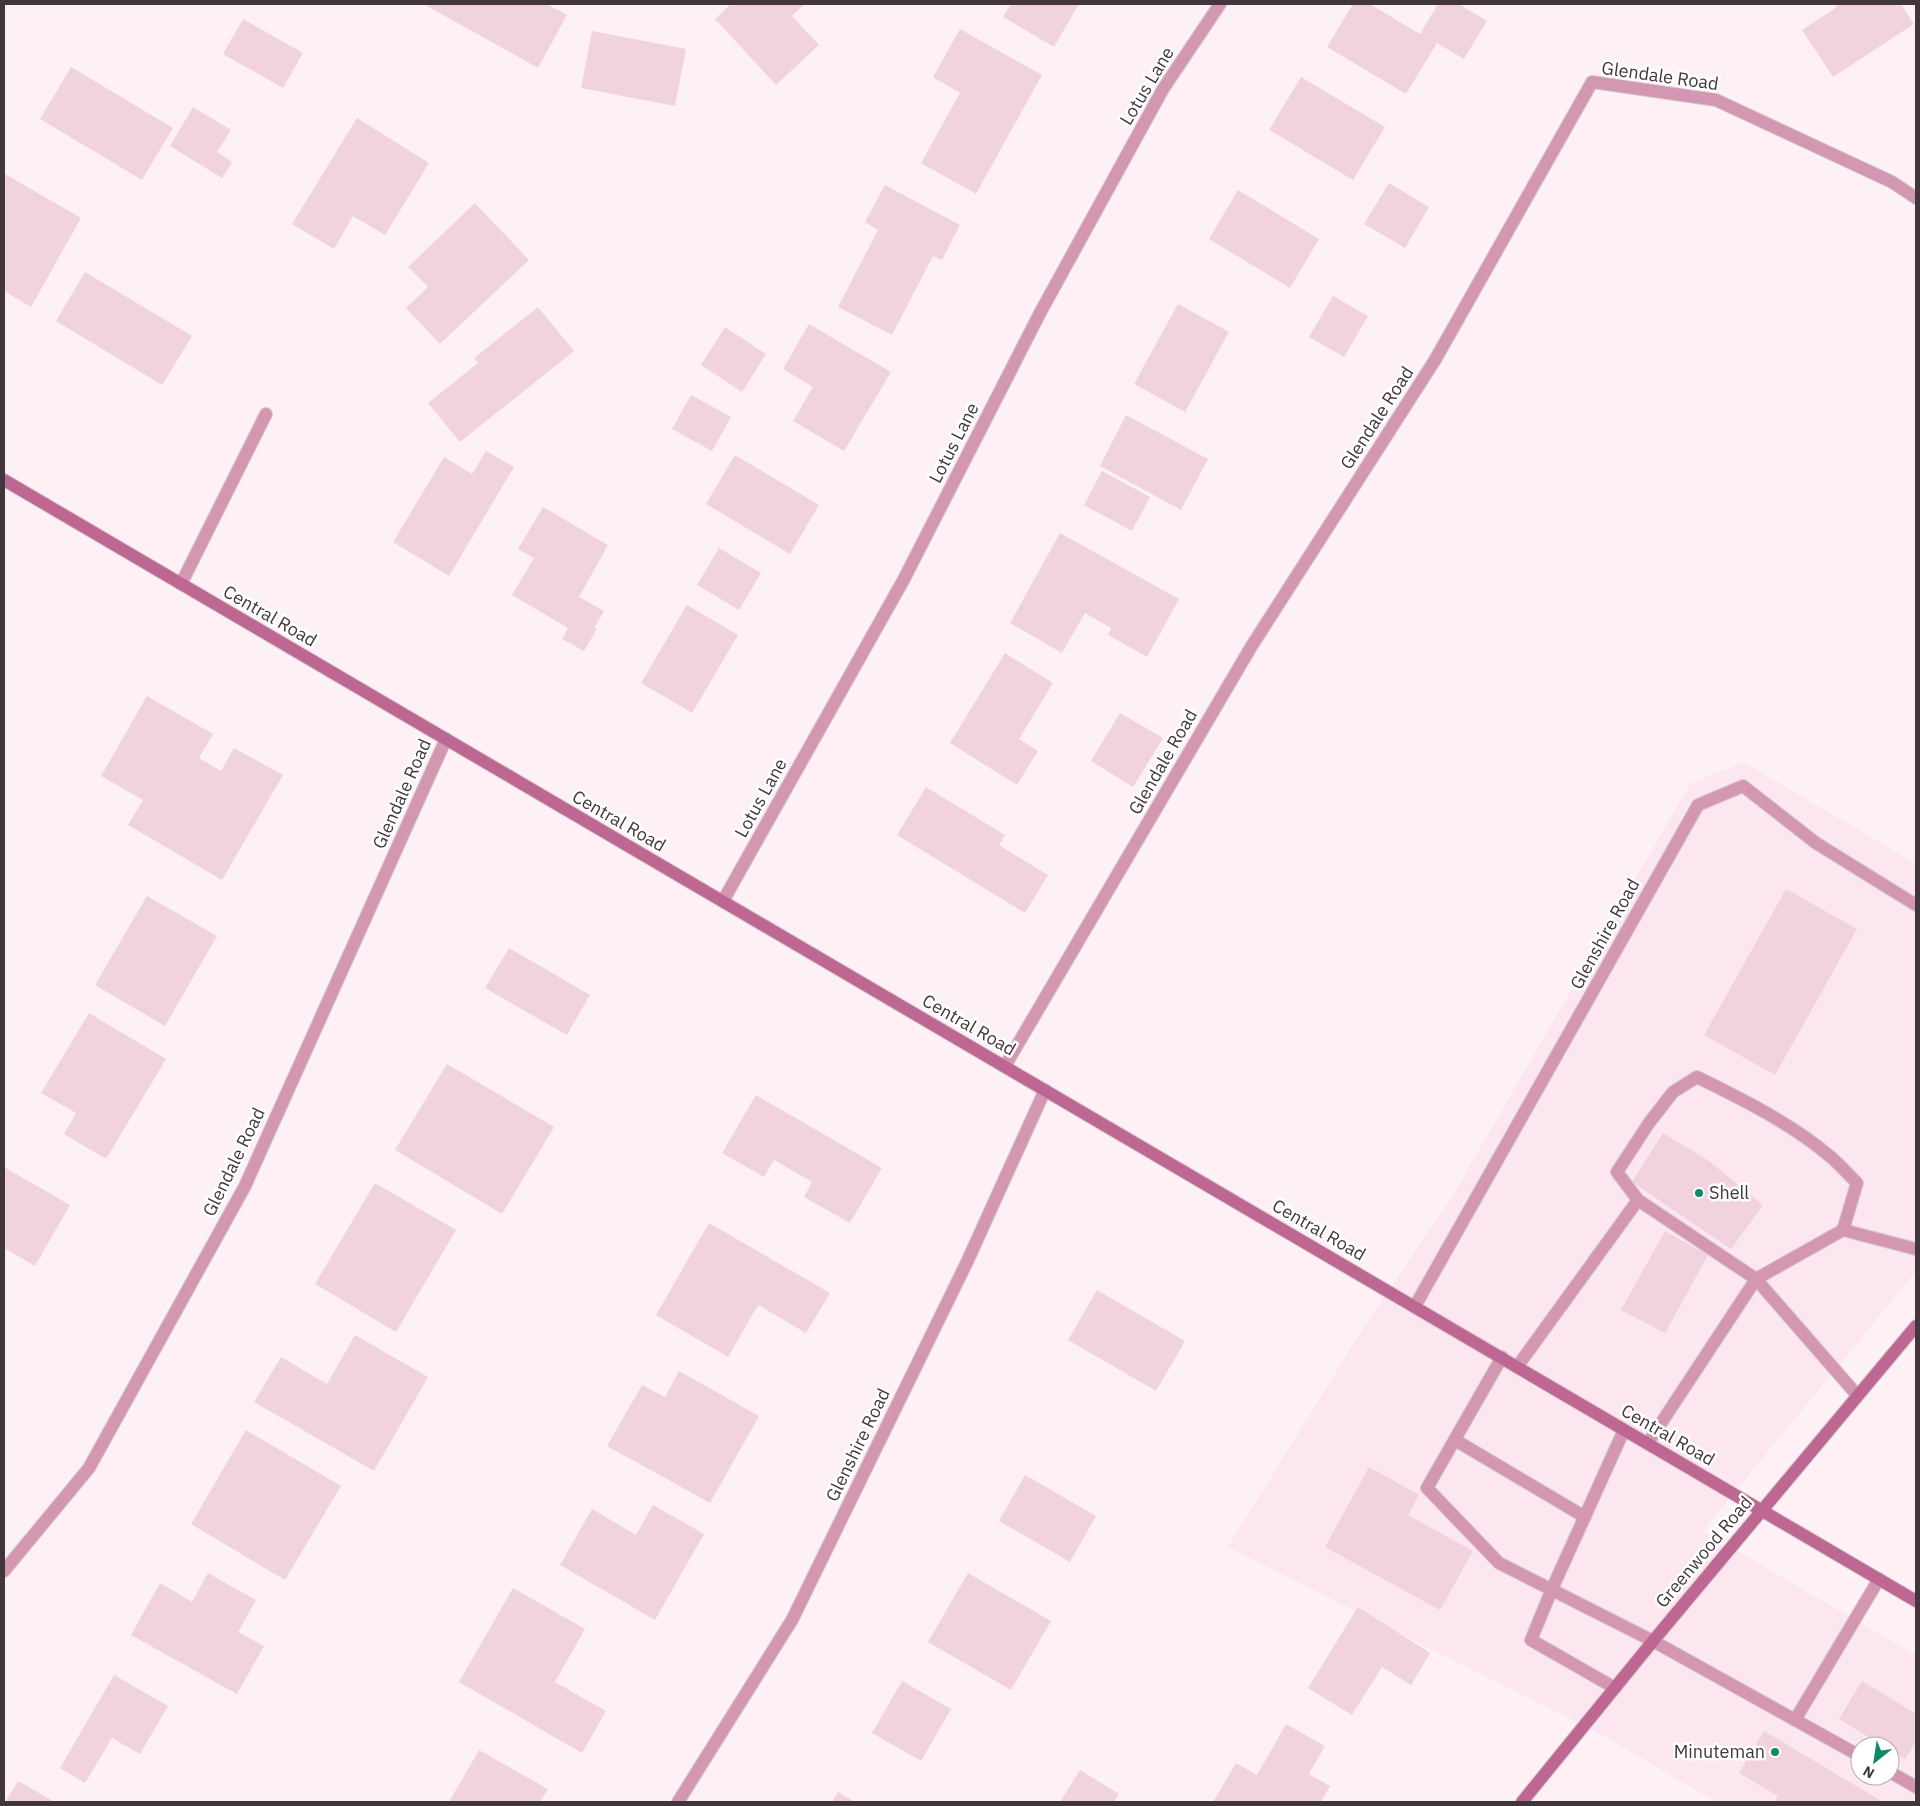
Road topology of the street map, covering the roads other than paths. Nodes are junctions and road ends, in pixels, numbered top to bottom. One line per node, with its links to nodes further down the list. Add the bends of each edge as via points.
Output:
1 (1220, 4): 7 (street, Lotus Lane, via 1163,88 1040,313 904,578)
2 (1916, 198): 9 (street, Glendale Road, via 1892,182 1716,100 1592,82 1435,360 1251,647)
3 (266, 414): 5 (street)
4 (4, 480): 5 (main road, Central Road)
5 (181, 584): 6 (main road, Central Road)
6 (446, 739): 7 (main road, Central Road); 25 (street, Glendale Road, via 245,1186 89,1468)
7 (723, 901): 9 (main road, Central Road)
8 (1916, 905): 15 (street, Glenshire Road, via 1816,842 1743,786 1698,804)
9 (1005, 1066): 10 (main road, Central Road)
10 (1045, 1090): 15 (main road, Central Road); 35 (street, Glenshire Road, via 967,1262 792,1620)
11 (1638, 1200): 12 (street, via 1617,1172 1673,1092 1697,1077 1754,1105 1800,1135 1832,1158 1857,1183); 14 (street); 18 (street)
12 (1842, 1230): 13 (street); 14 (street)
13 (1916, 1249)
14 (1756, 1279): 19 (street); 22 (street)
15 (1415, 1306): 17 (main road, Central Road)
16 (1916, 1326): 19 (main road, Greenwood Road)
17 (1502, 1357): 18 (main road, Central Road); 21 (street)
18 (1518, 1367): 20 (main road, Central Road)
19 (1857, 1395): 23 (main road, Greenwood Road)
20 (1624, 1430): 22 (main road, Central Road); 24 (street)
21 (1455, 1440): 24 (street); 27 (street, via 1428,1488 1499,1563)
22 (1648, 1443): 23 (main road, Central Road)
23 (1762, 1510): 26 (main road, Central Road); 29 (main road, Greenwood Road)
24 (1584, 1517): 27 (street)
25 (4, 1572)
26 (1880, 1579): 28 (main road, Central Road); 31 (street)
27 (1552, 1589): 29 (street); 30 (street, via 1531,1640)
28 (1916, 1601)
29 (1653, 1641): 30 (main road, Greenwood Road); 31 (street)
30 (1615, 1688): 36 (main road, Greenwood Road)
31 (1795, 1720): 32 (street)
32 (1850, 1750)
33 (1900, 1778): 34 (street)
34 (1916, 1787)
35 (678, 1802)
36 (1522, 1802)

